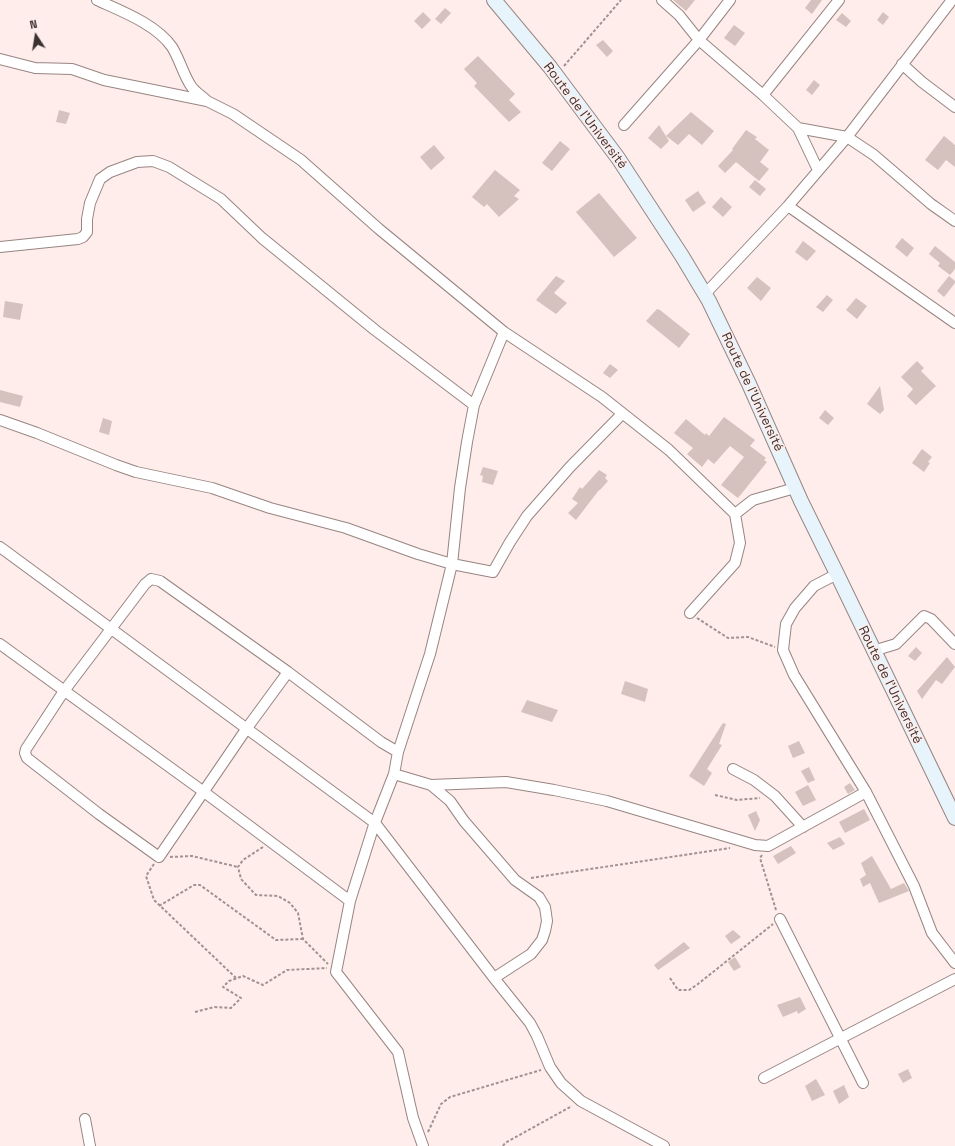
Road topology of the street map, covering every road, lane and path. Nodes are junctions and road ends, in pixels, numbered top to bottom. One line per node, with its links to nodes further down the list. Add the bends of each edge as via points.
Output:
1 (96, 0): 13 (street, via 125,12 163,37 192,87)
2 (494, 0): 11 (street, Route de l'Université)
3 (621, 0): 11 (path)
4 (662, 0): 8 (street, via 679,15)
5 (730, 0): 8 (street)
6 (839, 0): 12 (street)
7 (952, 0): 10 (street)
8 (699, 40): 12 (street); 15 (street)
9 (0, 59): 13 (street, via 35,68 72,69 104,80)
10 (902, 64): 14 (street); 17 (street)
11 (556, 75): 22 (street, Route de l'Université, via 618,158)
12 (763, 95): 16 (street)
13 (207, 101): 24 (street, via 233,114 301,160)
14 (955, 107)
15 (624, 125)
16 (798, 128): 17 (street); 18 (street)
17 (847, 137): 18 (street); 20 (street, via 874,155)
18 (818, 170): 19 (street)
19 (788, 206): 22 (street); 23 (street)
20 (955, 221)
21 (0, 247): 25 (street, via 83,237 87,232 90,203 100,179 110,172 137,162 153,160 221,199 262,238 375,330)
22 (705, 294): 28 (street, Route de l'Université, via 750,384)
23 (955, 323)
24 (504, 332): 25 (street); 26 (street, via 602,397)
25 (474, 405): 31 (street, via 460,488)
26 (622, 414): 29 (street, via 669,450); 31 (street, via 527,516 494,572)
27 (0, 420): 31 (street, via 116,466 212,488 270,508 346,528)
28 (795, 488): 29 (street, via 753,500); 32 (street, Route de l'Université)
29 (735, 514): 33 (street, via 740,543 735,562)
30 (0, 547): 34 (street)
31 (452, 564): 42 (street, via 430,654)
32 (838, 574): 37 (street, via 814,586 795,608 786,624); 38 (street, Route de l'Université)
33 (690, 613): 37 (path, via 728,638 748,637)
34 (110, 628): 39 (street, via 145,584 152,579 160,580); 40 (street); 41 (street)
35 (0, 644): 40 (street)
36 (955, 644): 38 (street, via 931,619 924,616 896,644)
37 (783, 650): 47 (street, via 794,675)
38 (874, 651): 50 (street, Route de l'Université)
39 (288, 672): 41 (street); 42 (street)
40 (64, 691): 46 (street); 56 (street, via 26,749 27,758)
41 (247, 728): 46 (street); 51 (street)
42 (398, 752): 44 (street)
43 (733, 769): 49 (street, via 754,780)
44 (394, 774): 45 (street); 51 (street)
45 (431, 785): 54 (street, via 506,782 554,790 607,801 755,845); 58 (street, via 450,801)
46 (204, 792): 56 (street); 59 (street)
47 (866, 792): 52 (street); 63 (street, via 914,886 932,933)
48 (714, 795): 49 (path, via 737,800)
49 (775, 796): 52 (street)
50 (955, 818)
51 (376, 822): 59 (street); 65 (street)
52 (803, 827): 54 (street)
53 (267, 845): 57 (path, via 243,860)
54 (768, 846): 61 (path, via 760,858)
55 (732, 848): 58 (path)
56 (158, 857): 57 (path, via 192,856); 60 (path, via 146,876 154,900)
57 (238, 867): 62 (path, via 241,879 256,895 278,896 290,903 298,913)
58 (515, 880): 65 (street, via 539,897 545,907 545,931 542,940 531,954)
59 (350, 901): 75 (street, via 336,972 398,1052)
60 (159, 906): 62 (path, via 194,884 200,885 276,940); 64 (path)
61 (780, 919): 66 (path, via 689,990 678,990); 69 (street)
62 (303, 939): 64 (path, via 332,968 287,970 263,985 243,976)
63 (955, 963)
64 (236, 978): 68 (path, via 223,987 241,998 231,1008 214,1007)
65 (494, 978): 70 (street, via 530,1023)
66 (670, 978)
67 (955, 979): 69 (street)
68 (195, 1012)
69 (841, 1038): 71 (street); 72 (street)
70 (550, 1067): 73 (street, via 561,1083); 75 (path, via 450,1097 441,1104)
71 (764, 1078)
72 (863, 1083)
73 (581, 1101): 77 (path); 78 (street)
74 (85, 1119): 76 (street)
75 (422, 1145)
76 (90, 1146)
77 (503, 1146)
78 (664, 1146)

